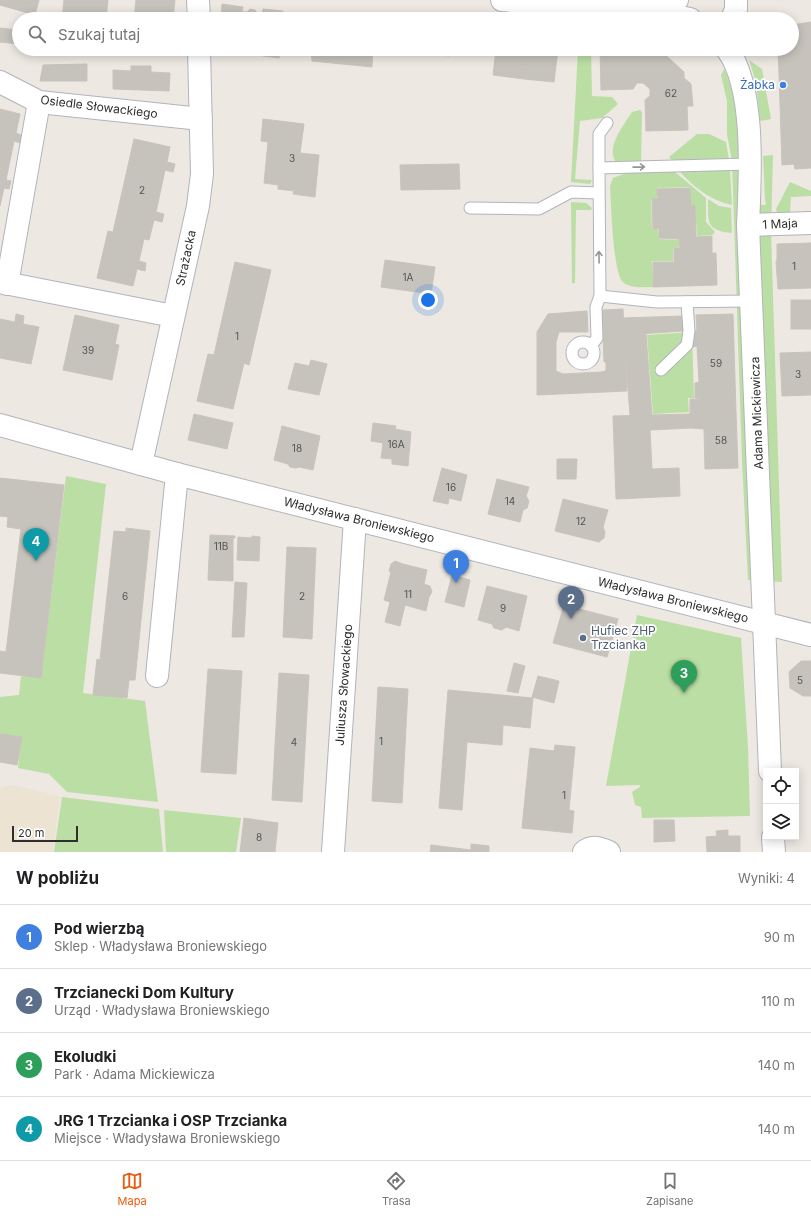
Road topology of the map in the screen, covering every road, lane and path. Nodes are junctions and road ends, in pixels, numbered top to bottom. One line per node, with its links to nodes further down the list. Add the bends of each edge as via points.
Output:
1 (198, 0): 6 (street)
2 (502, 0): 5 (street, via 564,6)
3 (690, 0): 7 (street)
4 (736, 0): 8 (street)
5 (668, 4)
6 (199, 12)
7 (691, 12)
8 (735, 12)
9 (200, 56): 13 (street, Strażacka)
10 (732, 56): 15 (street, Adama Mickiewicza, via 742,83)
11 (0, 82): 12 (street, Osiedle Słowackiego)
12 (39, 102): 13 (street, Osiedle Słowackiego); 21 (street)
13 (201, 119): 25 (street, Strażacka, via 202,174 198,206)
14 (607, 123): 16 (lane, via 599,134)
15 (750, 164): 16 (lane, one-way to 15); 20 (street, Adama Mickiewicza)
16 (599, 168): 17 (lane)
17 (598, 193): 18 (lane, via 571,192 539,209); 22 (lane, one-way to 17)
18 (470, 208)
19 (811, 223): 20 (street, 1 Maja)
20 (748, 226): 23 (street, Adama Mickiewicza)
21 (3, 283): 25 (street)
22 (600, 296): 24 (lane, via 657,302); 26 (lane, via 596,307 596,338)
23 (752, 301): 24 (lane); 32 (street, Adama Mickiewicza)
24 (687, 302): 27 (lane, via 687,345)
25 (174, 316): 29 (street, Strażacka)
26 (591, 346)
27 (661, 370)
28 (0, 425): 29 (street, Władysława Broniewskiego)
29 (141, 464): 30 (street, Władysława Broniewskiego)
30 (177, 474): 31 (street, Władysława Broniewskiego); 34 (street)
31 (355, 519): 32 (street, Władysława Broniewskiego); 37 (street, Juliusza Słowackiego)
32 (764, 623): 33 (street, Władysława Broniewskiego); 35 (street, Adama Mickiewicza)
33 (811, 635)
34 (157, 676)
35 (770, 768)
36 (773, 840): 40 (street)
37 (333, 852)
38 (584, 852): 39 (street, via 588,848 596,847)
39 (609, 852)
40 (774, 852)

